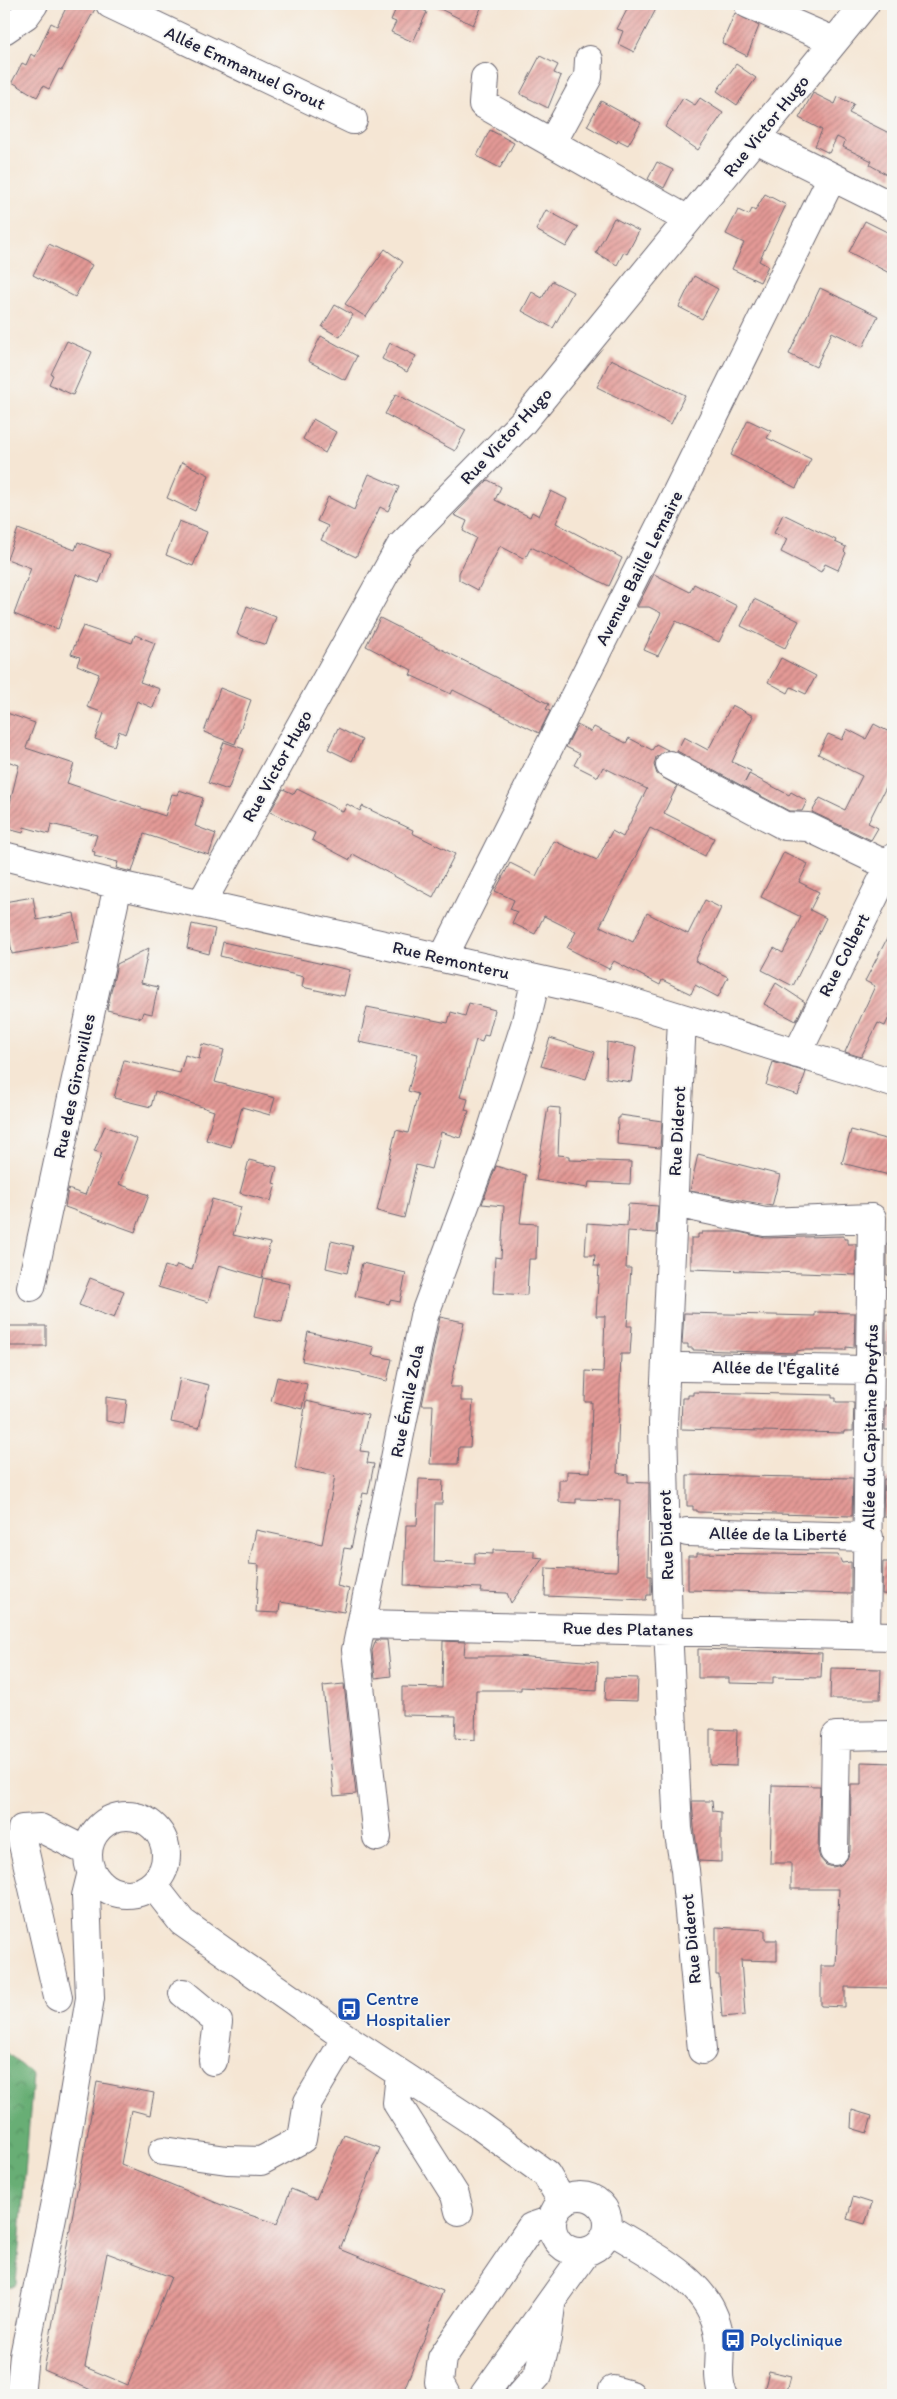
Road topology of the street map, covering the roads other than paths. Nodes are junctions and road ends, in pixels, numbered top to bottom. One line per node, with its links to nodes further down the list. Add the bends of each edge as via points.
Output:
1 (34, 4): 5 (street, via 26,15)
2 (110, 4): 9 (street, Allée Emmanuel Grout)
3 (748, 4): 6 (street)
4 (866, 4): 6 (street, Rue Victor Hugo)
5 (4, 30)
6 (834, 42): 10 (street, Rue Victor Hugo)
7 (589, 60): 11 (street, via 588,77)
8 (485, 78): 11 (street, via 483,104)
9 (353, 120)
10 (756, 139): 12 (street); 14 (street, Rue Victor Hugo)
11 (552, 143): 14 (street)
12 (832, 177): 13 (street); 20 (street, Avenue Baille Lemaire, via 672,504)
13 (893, 207)
14 (688, 220): 19 (street, Rue Victor Hugo, via 522,423 400,546)
15 (670, 765): 17 (street, via 785,826 808,827)
16 (4, 856): 18 (street, Rue Remonteru)
17 (891, 862): 23 (street, Rue Colbert)
18 (118, 885): 19 (street, Rue Remonteru); 26 (street, Rue des Gironvilles)
19 (200, 904): 20 (street, Rue Remonteru)
20 (443, 958): 21 (street, Rue Remonteru)
21 (536, 979): 22 (street, Rue Remonteru, via 611,996); 31 (street, Rue Émile Zola, via 525,1025 484,1154 424,1316)
22 (682, 1019): 23 (street, Rue Remonteru); 32 (street, Rue Diderot, via 663,1424)
23 (797, 1054): 24 (street, Rue Remonteru)
24 (893, 1083)
25 (689, 1206): 28 (street, Allée du Capitaine Dreyfus, via 765,1222 872,1218)
26 (31, 1287)
27 (682, 1366): 28 (street, Allée de l'Égalité)
28 (870, 1370): 30 (street, Allée du Capitaine Dreyfus)
29 (687, 1532): 30 (street, Allée de la Liberté)
30 (868, 1537): 33 (street, Allée du Capitaine Dreyfus)
31 (362, 1624): 32 (street, Rue des Platanes); 36 (street, Rue Émile Zola, via 356,1650)
32 (668, 1629): 33 (street, Rue des Platanes); 43 (street, Rue Diderot, via 678,1829 685,1870)
33 (866, 1636): 34 (street, Rue des Platanes)
34 (893, 1636)
35 (893, 1736): 37 (street, via 836,1736)
36 (377, 1837)
37 (834, 1851)
38 (90, 1862): 39 (street, via 108,1889 132,1894); 39 (street, via 96,1831 104,1823 122,1816 142,1818 159,1832 167,1853 161,1876); 41 (street, via 40,1828 22,1829); 52 (street, via 86,1896 90,1998 60,2177 24,2356)
39 (153, 1885): 42 (street, via 182,1922)
40 (183, 1993): 44 (street, via 218,2022)
41 (58, 1997)
42 (346, 2038): 45 (street); 46 (street, via 308,2102 302,2139 262,2161 227,2160)
43 (702, 2050)
44 (213, 2061)
45 (400, 2074): 47 (street, via 546,2174); 48 (street, via 397,2103 455,2195)
46 (163, 2151)
47 (557, 2210): 49 (street, via 576,2196 592,2198 605,2210); 50 (street, via 552,2229 561,2245 578,2252); 53 (street, via 531,2227 442,2358 439,2382)
48 (459, 2211)
49 (608, 2228): 50 (street, via 601,2242); 56 (street, via 697,2287 711,2310 719,2335 719,2384)
50 (587, 2251): 51 (street)
51 (551, 2302): 54 (street); 55 (street, via 538,2375)
52 (20, 2395)
53 (446, 2395)
54 (484, 2395)
55 (520, 2395)
56 (723, 2395)

